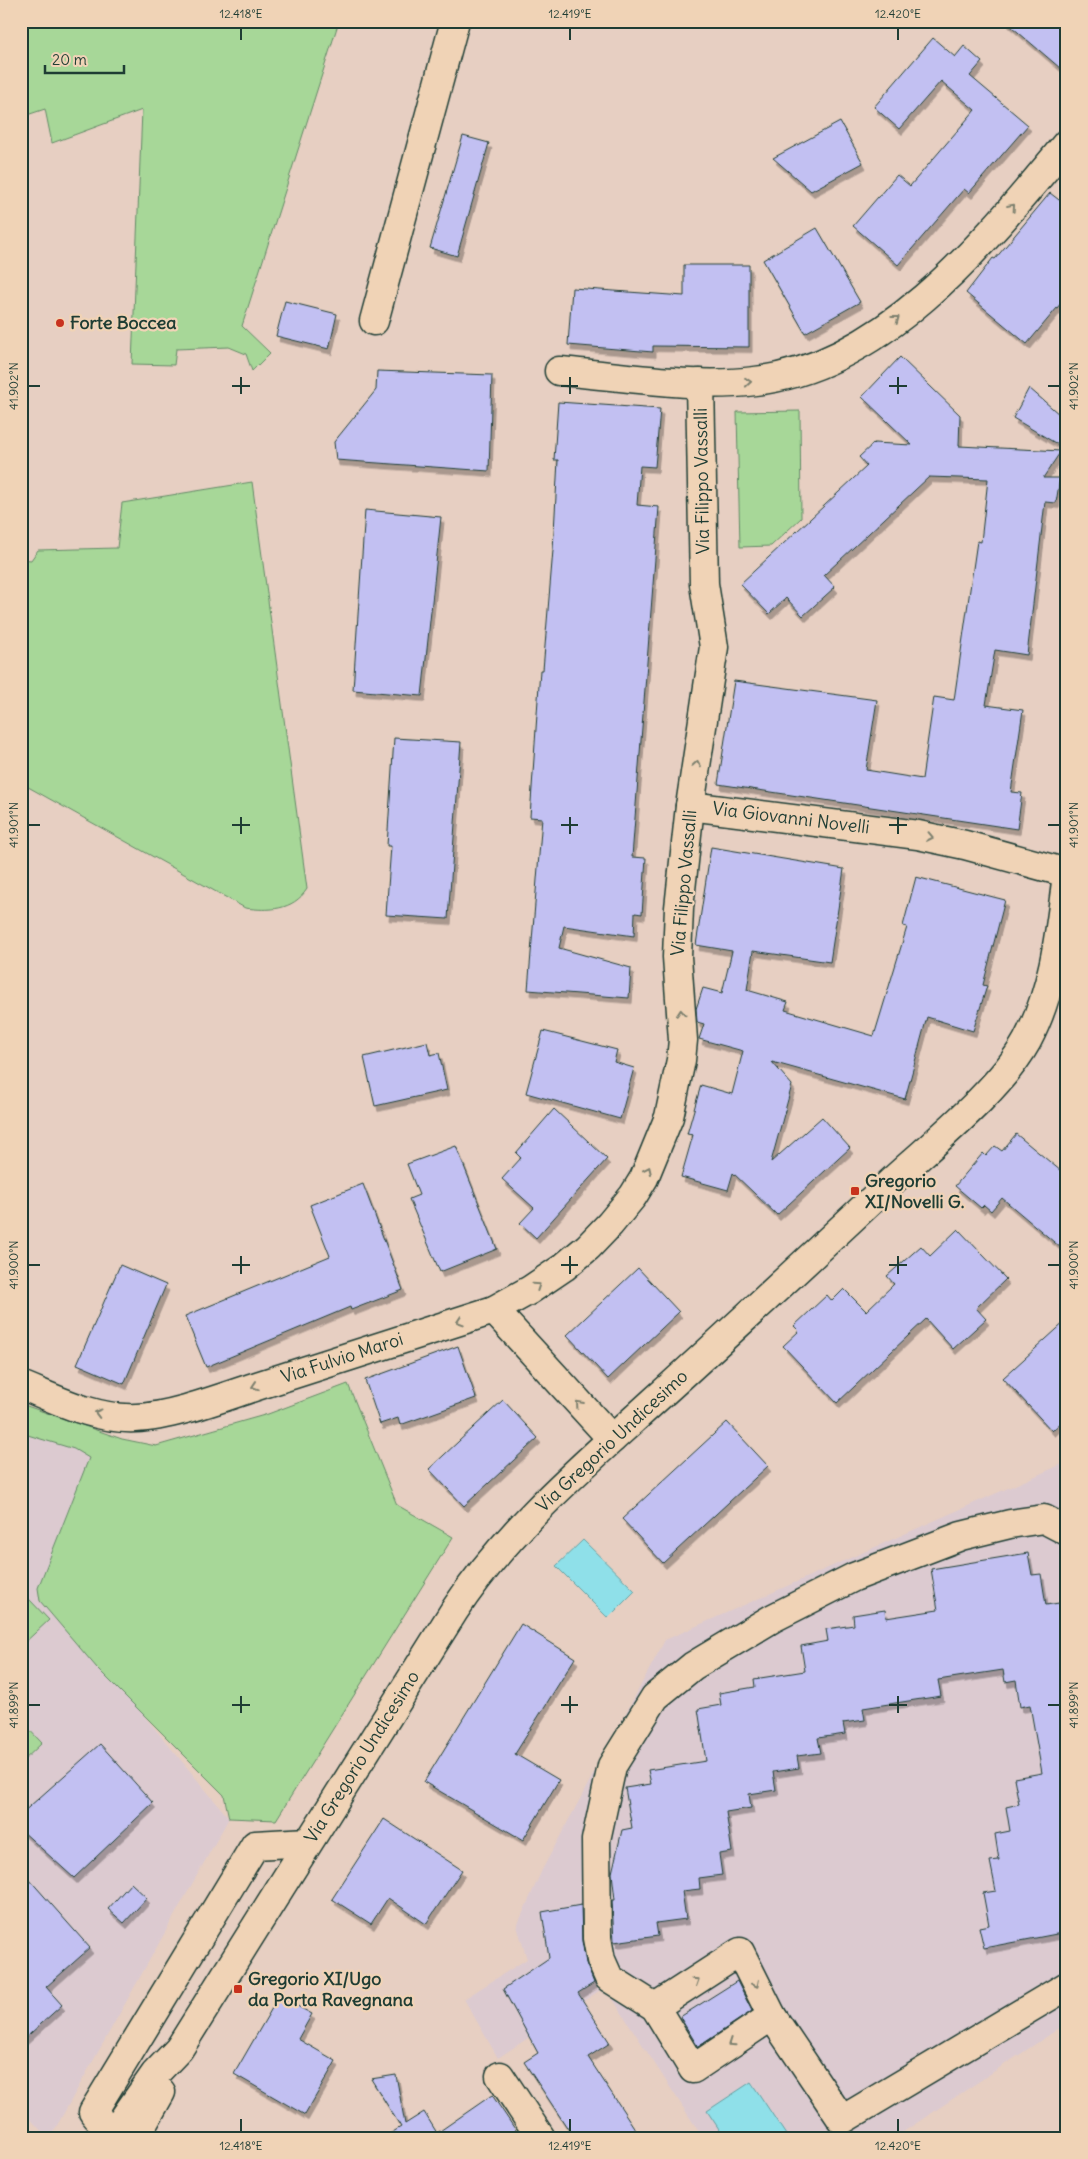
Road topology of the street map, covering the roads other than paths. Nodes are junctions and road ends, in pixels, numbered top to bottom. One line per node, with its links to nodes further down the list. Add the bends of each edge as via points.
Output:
1 (455, 21): 3 (street)
2 (1067, 143): 5 (street, one-way to 2, via 750,382 790,374 837,355 878,332 963,264)
3 (374, 321)
4 (559, 371): 5 (street)
5 (700, 383): 6 (street, Via Filippo Vassalli, one-way to 5, via 714,647 704,584)
6 (690, 806): 7 (street, Via Giovanni Novelli, one-way to 7, via 918,834); 8 (street, Via Filippo Vassalli, one-way to 6, via 542,1282 588,1247 633,1196 660,1143 669,1117 683,1040 677,957)
7 (1067, 874): 10 (street, Via Gregorio Undicesimo, via 1048,988 1026,1042 1006,1071 846,1225)
8 (494, 1310): 9 (street, Via Fulvio Maroi, one-way to 9, via 148,1417 100,1414); 10 (street, one-way to 8)
9 (21, 1384)
10 (612, 1440): 12 (street, Via Gregorio Undicesimo, via 509,1539 473,1582)
11 (1067, 1531): 14 (street, via 1044,1519 1010,1524 961,1536 854,1577 773,1618 693,1666 655,1698 612,1766 596,1840 596,1912 601,1960 609,1978)
12 (308, 1842): 17 (street, Via Gregorio Undicesimo, via 179,2049 155,2074); 17 (street, via 255,1845 93,2112)
13 (1067, 1986): 15 (street, via 842,2120)
14 (655, 2007): 15 (street, one-way to 14, via 693,2069); 15 (street, one-way to 15, via 740,1952)
15 (772, 2016)
16 (500, 2076): 18 (street)
17 (119, 2137)
18 (541, 2138)

